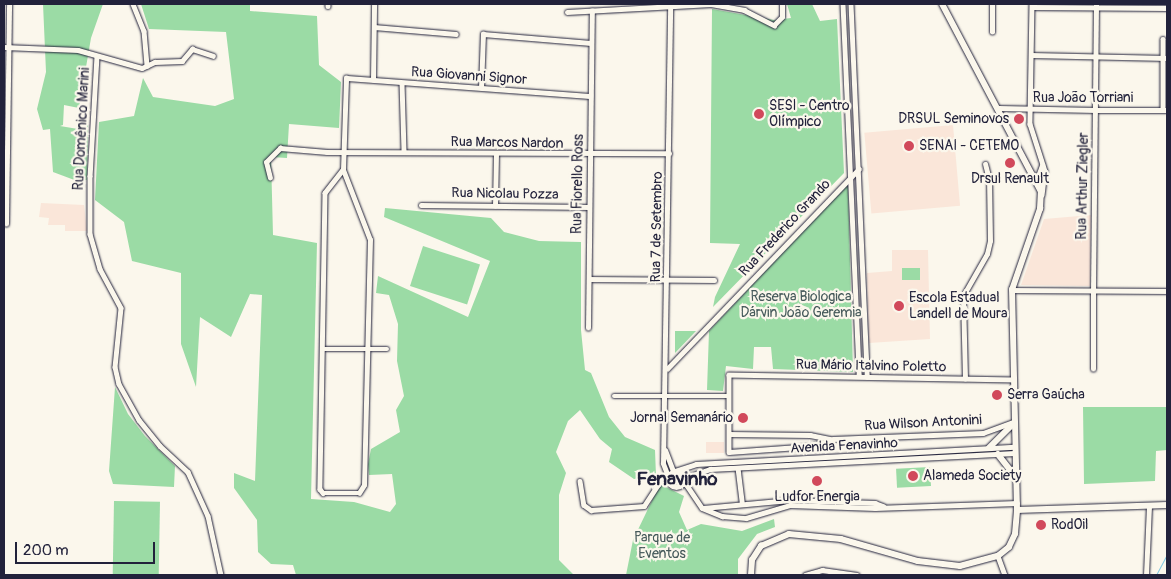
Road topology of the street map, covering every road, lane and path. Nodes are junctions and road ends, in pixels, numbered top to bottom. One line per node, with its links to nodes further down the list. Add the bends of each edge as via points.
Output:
1 (9, 4): 23 (street)
2 (133, 4): 29 (street, via 144,31)
3 (374, 4): 18 (street)
4 (782, 4): 10 (street, via 782,17 774,25 729,6)
5 (843, 4): 16 (street)
6 (851, 4): 17 (street)
7 (942, 4): 34 (main road)
8 (992, 4): 19 (street)
9 (1096, 5): 11 (street); 12 (street); 27 (street, Rua Arthur Ziegler)
10 (670, 6): 14 (street); 41 (street, Rua 7 de Setembro)
11 (1032, 6): 26 (street)
12 (1161, 6): 13 (street)
13 (1167, 8)
14 (592, 11): 15 (street); 22 (street, Rua Fiorello Ross)
15 (567, 12)
16 (844, 26): 17 (street); 48 (street)
17 (852, 26): 46 (street)
18 (374, 27): 20 (street); 30 (street)
19 (992, 32)
20 (456, 34)
21 (1162, 39): 28 (street)
22 (591, 43): 32 (street, via 483,34); 33 (street, Rua Fiorello Ross)
23 (6, 46): 24 (street, via 78,50); 38 (street)
24 (98, 56): 29 (street, Rua Domênico Marini, via 136,68); 112 (street, Rua Domênico Marini, via 90,222 100,269 121,308 114,366 119,384 139,420 160,446 188,472 208,516)
25 (213, 56): 29 (street, Rua Domênico Marini, via 192,49 182,62 156,62)
26 (1031, 56): 27 (street); 35 (street)
27 (1096, 56): 28 (street); 36 (street, Rua Arthur Ziegler)
28 (1165, 58): 37 (street)
29 (147, 66)
30 (373, 80): 31 (street, Rua Giovanni Signor); 39 (street, Rua Giovanni Signor, via 346,78)
31 (402, 83): 32 (street, Rua Giovanni Signor); 40 (street)
32 (481, 88): 33 (street, Rua Giovanni Signor)
33 (590, 96): 43 (street, Rua Fiorello Ross)
34 (999, 108): 35 (street, Rua João Torriani); 50 (main road)
35 (1030, 109): 36 (street, Rua João Torriani); 45 (street, via 1031,134)
36 (1096, 110): 37 (street, Rua João Torriani); 64 (street, Rua Arthur Ziegler)
37 (1165, 110)
38 (6, 139): 55 (street)
39 (344, 152): 40 (street, Rua Marcos Nardon); 47 (street); 49 (street, Rua Marcos Nardon, via 280,148 266,162)
40 (404, 152): 42 (street, Rua Marcos Nardon)
41 (670, 152): 43 (street, Rua Marcos Nardon); 58 (street, Rua 7 de Setembro)
42 (496, 154): 43 (street, Rua Marcos Nardon); 53 (street)
43 (590, 154): 54 (street, Rua Fiorello Ross)
44 (985, 164): 74 (street, via 989,180 990,241 987,254 963,296)
45 (1042, 164): 50 (street); 51 (street, via 1046,179)
46 (858, 169): 48 (street, Rua Frederico Grando); 56 (street)
47 (343, 170): 67 (street, via 325,193); 68 (street, via 370,240)
48 (851, 174): 57 (street); 70 (street, Rua Frederico Grando)
49 (270, 178)
50 (1037, 179): 51 (main road)
51 (1042, 199): 63 (main road)
52 (421, 205): 53 (street, Rua Nicolau Pozza)
53 (495, 206): 54 (street, Rua Nicolau Pozza)
54 (589, 207): 59 (street, Rua Fiorello Ross)
55 (6, 224)
56 (862, 257): 57 (street); 62 (street)
57 (854, 258): 61 (street)
58 (667, 278): 59 (street); 60 (street); 70 (street, Rua 7 de Setembro)
59 (588, 279): 66 (street, Rua Fiorello Ross)
60 (714, 280)
61 (855, 285): 62 (street); 72 (street)
62 (863, 285): 73 (street)
63 (1012, 290): 64 (street); 75 (main road)
64 (1093, 291): 65 (street); 71 (street, Rua Arthur Ziegler)
65 (1167, 291)
66 (588, 328)
67 (322, 349): 68 (street); 68 (street, via 320,489 323,493 358,493 364,485)
68 (368, 349): 69 (street)
69 (387, 349)
70 (667, 369): 76 (street, Rua 7 de Setembro)
71 (1093, 369)
72 (859, 376): 73 (street, Rua Mário Italvino Poletto); 78 (street, Rua Mário Italvino Poletto, via 729,375)
73 (867, 377): 74 (street, Rua Mário Italvino Poletto)
74 (965, 379): 75 (street, Rua Mário Italvino Poletto)
75 (1012, 380): 79 (main road)
76 (666, 395): 77 (street); 78 (street); 82 (street, Rua 7 de Setembro)
77 (614, 396)
78 (729, 396): 80 (street)
79 (1013, 423): 81 (street, Rua Wilson Antonini, via 983,433); 84 (main road); 85 (main road)
80 (729, 434): 81 (street, Rua Wilson Antonini, via 810,435); 81 (street, Rua Wilson Antonini, via 729,452 812,446)
81 (833, 440)
82 (664, 447): 99 (street, Rua 7 de Setembro); 102 (street, Rua 7 de Setembro, via 664,471)
83 (978, 448): 84 (street, Avenida Fenavinho); 86 (street, Avenida Fenavinho); 89 (street)
84 (989, 448): 85 (street, Avenida Fenavinho)
85 (1015, 450): 88 (street, Avenida Fenavinho); 100 (main road)
86 (941, 451): 87 (street, Avenida Fenavinho); 91 (street)
87 (905, 454): 93 (street, Avenida Fenavinho); 94 (street)
88 (998, 454): 89 (street, Avenida Fenavinho); 100 (main road)
89 (978, 455): 91 (street, Avenida Fenavinho)
90 (833, 458): 92 (street, Avenida Fenavinho); 93 (street, Avenida Fenavinho); 95 (street)
91 (941, 458): 94 (street, Avenida Fenavinho)
92 (796, 459): 96 (street, Avenida Fenavinho); 97 (street)
93 (869, 459): 94 (street, Avenida Fenavinho); 95 (street, Avenida Fenavinho)
94 (905, 461)
95 (834, 464): 97 (street, Avenida Fenavinho)
96 (724, 466): 98 (street, Avenida Fenavinho); 99 (street, Avenida Fenavinho, via 696,464); 103 (street, Avenida Fenavinho, via 701,470)
97 (797, 466): 98 (street, Avenida Fenavinho)
98 (738, 468): 104 (street)
99 (674, 471): 102 (street); 103 (street)
100 (1016, 476): 105 (main road)
101 (580, 480): 102 (street, via 584,505 591,510 644,506 660,481)
102 (669, 480): 103 (street, via 675,486)
103 (684, 480): 109 (street)
104 (742, 503): 107 (street, via 790,500); 109 (street)
105 (1017, 503): 107 (street); 110 (main road)
106 (1167, 505): 108 (main road)
107 (883, 506): 109 (street, via 790,505 746,518 722,516)
108 (1149, 506): 110 (main road); 117 (street)
109 (702, 508)
110 (1017, 510): 111 (main road, via 1012,542)
111 (998, 556): 113 (main road, via 973,565 946,566 841,539 790,534 761,546 752,560); 116 (street)
112 (221, 575)
113 (750, 575)
114 (806, 575): 115 (street, via 822,570)
115 (857, 575)
116 (1005, 575)
117 (1146, 575)

